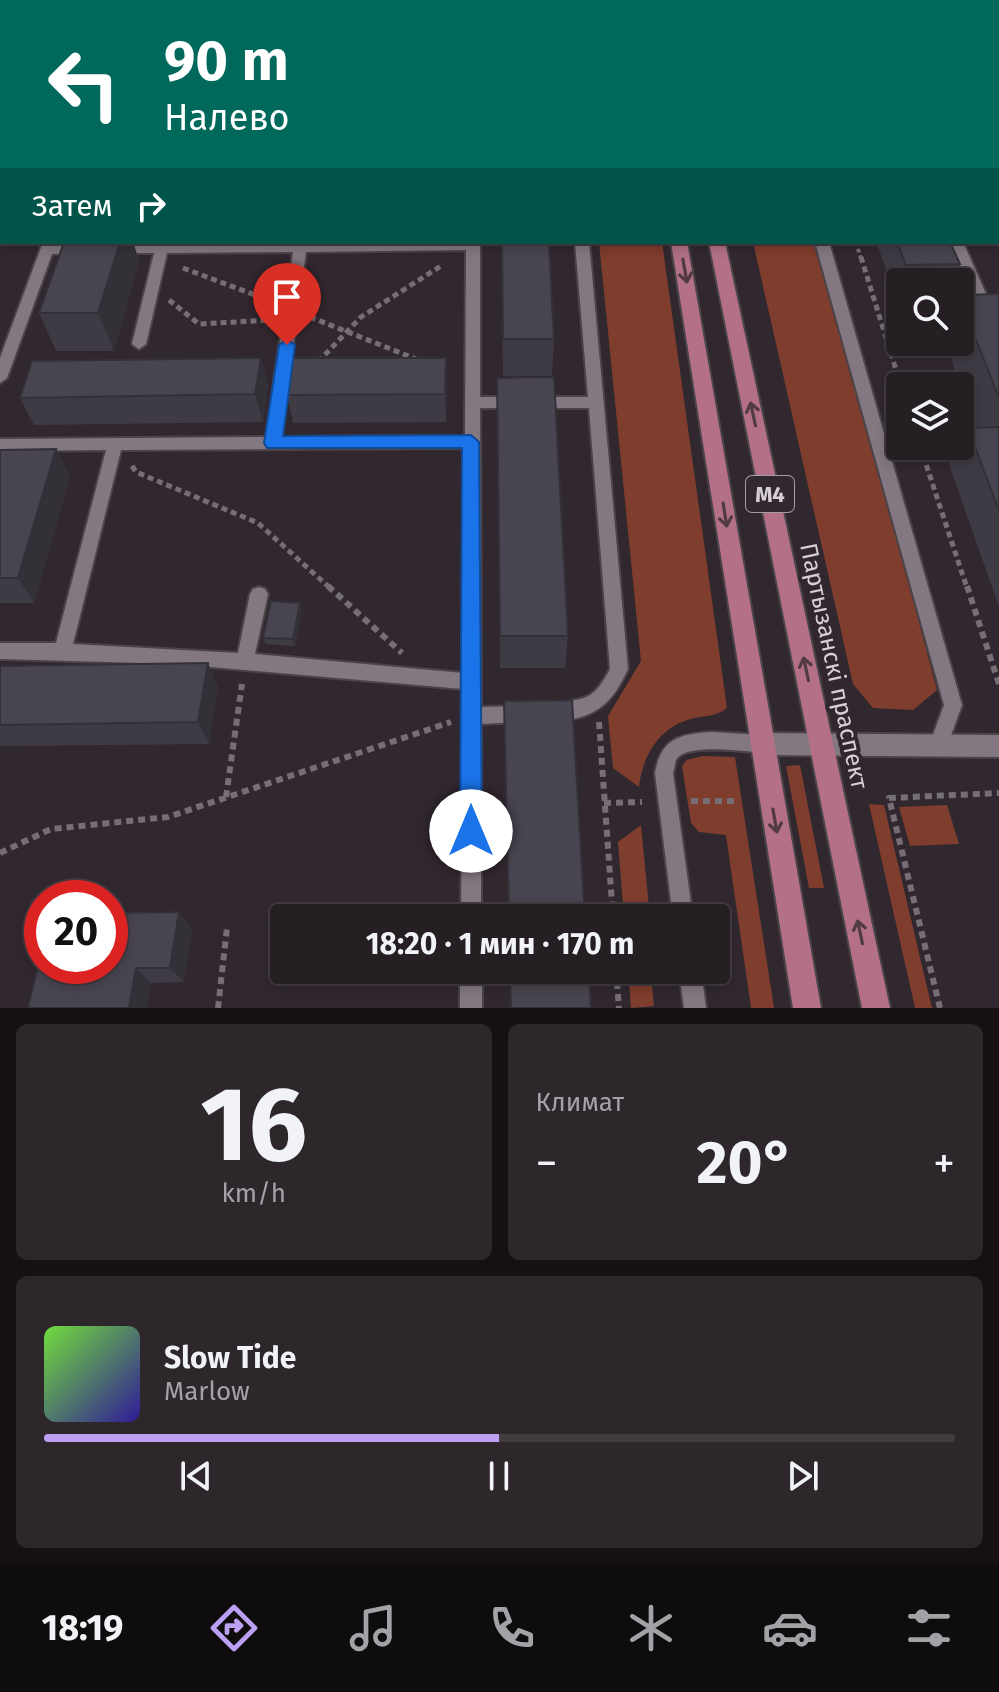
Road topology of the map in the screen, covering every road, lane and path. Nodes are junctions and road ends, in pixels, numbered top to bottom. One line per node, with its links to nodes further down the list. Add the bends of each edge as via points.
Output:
1 (473, 244): 10 (lane); 16 (path, via 361,317); 20 (lane)
2 (582, 244): 19 (lane)
3 (679, 244): 34 (main road, М4, one-way to 34)
4 (717, 244): 35 (main road, Партызанскі праспект / М4, one-way to 4)
5 (823, 244): 36 (lane, via 953,705)
6 (857, 244): 17 (path)
7 (957, 244): 12 (lane, via 984,306)
8 (49, 246): 9 (lane); 18 (lane)
9 (162, 248): 10 (lane); 11 (lane)
10 (300, 248): 14 (lane)
11 (153, 287): 14 (path, via 199,324); 15 (lane)
12 (999, 316)
13 (312, 318): 14 (path)
14 (291, 319): 22 (lane)
15 (139, 344)
16 (314, 365)
17 (897, 372)
18 (0, 378)
19 (597, 402): 20 (lane); 33 (lane, via 619,669 608,694 597,703 568,712)
20 (471, 403): 21 (lane)
21 (471, 442): 22 (lane); 31 (lane)
22 (273, 443): 23 (lane)
23 (115, 444): 24 (lane); 27 (lane); 30 (path, via 136,472 258,523)
24 (0, 445)
25 (925, 460): 32 (path)
26 (259, 594): 29 (lane)
27 (63, 650): 28 (lane); 29 (lane)
28 (0, 651)
29 (245, 662): 30 (lane); 39 (path)
30 (429, 678): 31 (lane)
31 (471, 682): 33 (lane)
32 (999, 684)
33 (471, 716): 39 (path); 45 (lane)
34 (762, 744): 35 (street); 46 (lane, via 704,742 680,745 669,755 664,773); 55 (main road, М4, one-way to 55)
35 (822, 745): 36 (street); 56 (main road, Партызанскі праспект / М4, one-way to 35)
36 (938, 746): 37 (street)
37 (999, 746)
38 (999, 793): 57 (path, via 889,798)
39 (226, 797): 44 (path, via 168,817 51,829)
40 (688, 801): 41 (path)
41 (738, 801)
42 (642, 802): 43 (path)
43 (604, 803)
44 (0, 853)
45 (471, 904)
46 (681, 904)
47 (227, 928): 51 (path)
48 (471, 984): 52 (lane)
49 (617, 984): 53 (path)
50 (692, 984): 54 (lane)
51 (218, 1008)
52 (471, 1008)
53 (619, 1008)
54 (695, 1008)
55 (807, 1008)
56 (876, 1008)
57 (940, 1008)

